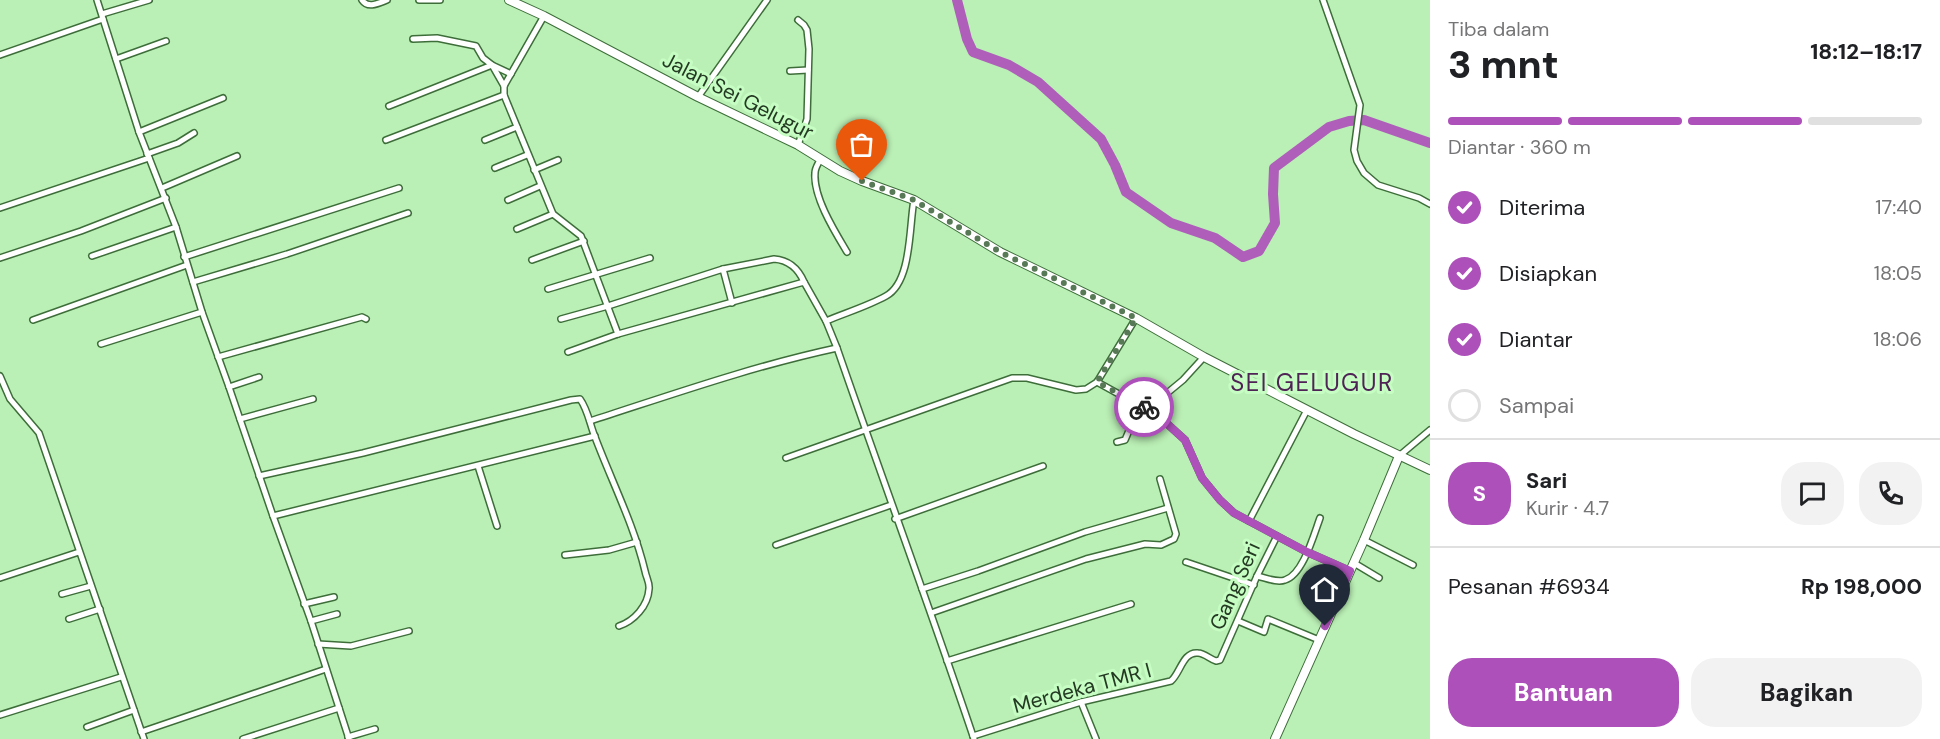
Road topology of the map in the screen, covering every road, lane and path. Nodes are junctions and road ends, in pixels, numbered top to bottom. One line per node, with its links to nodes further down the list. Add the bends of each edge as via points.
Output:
1 (97, 0): 11 (street)
2 (149, 0): 11 (street)
3 (362, 0): 4 (street, via 366,5)
4 (387, 0)
5 (419, 0): 6 (street)
6 (440, 0)
7 (509, 0): 10 (main road, Jalan Sei Gelugur)
8 (766, 0): 23 (street)
9 (1323, 0): 45 (street, via 1359,99 1357,161 1374,182)
10 (544, 15): 20 (street); 23 (main road, Jalan Sei Gelugur)
11 (103, 17): 15 (street); 16 (street)
12 (798, 20): 18 (street, via 807,30)
13 (413, 39): 17 (street, via 469,43 478,47)
14 (166, 41): 16 (street)
15 (0, 55)
16 (116, 59): 27 (street)
17 (492, 65): 20 (street); 21 (street); 25 (street)
18 (808, 70): 19 (street); 31 (street, via 807,119)
19 (790, 71)
20 (511, 74): 21 (street)
21 (504, 86): 22 (street)
22 (504, 94): 26 (street); 29 (street)
23 (698, 97): 31 (main road, Jalan Sei Gelugur)
24 (224, 98): 27 (street)
25 (390, 106)
26 (517, 127): 30 (street); 32 (street)
27 (139, 132): 33 (street)
28 (194, 133): 33 (street)
29 (386, 140)
30 (485, 140)
31 (798, 146): 36 (main road, Jalan Sei Gelugur)
32 (527, 154): 37 (street); 38 (street)
33 (148, 156): 40 (street); 46 (street)
34 (237, 156): 40 (street)
35 (558, 160): 38 (street)
36 (820, 160): 44 (main road, Jalan Sei Gelugur); 52 (street, via 815,182 826,215)
37 (495, 168)
38 (534, 170): 39 (street)
39 (540, 186): 43 (street); 48 (street)
40 (162, 188): 42 (street)
41 (399, 188): 54 (street)
42 (166, 198): 49 (street); 55 (street)
43 (508, 200)
44 (914, 200): 67 (main road, Jalan Sei Gelugur, via 1000,252); 71 (street, via 906,257 896,289)
45 (1430, 204)
46 (0, 208)
47 (408, 213): 61 (street)
48 (553, 214): 50 (street); 51 (street, via 579,233)
49 (176, 226): 53 (street); 54 (street)
50 (517, 229)
51 (584, 242): 57 (street); 60 (street)
52 (847, 252)
53 (92, 256)
54 (184, 257): 58 (street)
55 (0, 258)
56 (650, 258): 60 (street)
57 (532, 260)
58 (187, 265): 61 (street); 70 (street)
59 (723, 269): 62 (street, via 774,259 796,269); 64 (street); 65 (street)
60 (596, 273): 63 (street); 65 (street)
61 (193, 282): 66 (street)
62 (804, 282): 64 (street); 71 (street)
63 (548, 288)
64 (732, 303): 72 (street)
65 (608, 306): 69 (street); 72 (street)
66 (202, 312): 73 (street); 76 (street)
67 (1136, 318): 77 (main road, Jalan Sei Gelugur); 80 (street)
68 (366, 319): 76 (street)
69 (561, 319)
70 (33, 320)
71 (826, 321): 74 (street)
72 (618, 334): 75 (street)
73 (101, 344)
74 (837, 348): 88 (street, via 697,386); 89 (street)
75 (568, 352)
76 (218, 357): 82 (street)
77 (1204, 357): 83 (street, via 1160,399 1141,392); 86 (main road, Jalan Sei Gelugur)
78 (0, 376): 81 (street)
79 (259, 377): 82 (street)
80 (1097, 382): 83 (street); 89 (street, via 1076,390 1012,378)
81 (1, 385): 111 (street, via 39,433)
82 (230, 387): 87 (street)
83 (1128, 398): 85 (street)
84 (313, 399): 87 (street)
85 (1142, 407): 92 (street, via 1125,441); 105 (street, via 1152,410 1185,440 1212,491 1234,513)
86 (1307, 410): 93 (main road, Jalan Sei Gelugur); 105 (street)
87 (240, 419): 98 (street)
88 (590, 421): 91 (street); 98 (street, via 583,402 577,398)
89 (865, 429): 94 (street); 100 (street)
90 (1430, 430): 93 (street)
91 (595, 436): 95 (street); 109 (street)
92 (1117, 442)
93 (1399, 456): 97 (main road, Jalan Sei Gelugur); 108 (main road)
94 (786, 458)
95 (478, 466): 102 (street); 106 (street)
96 (1043, 466): 104 (street)
97 (1430, 470)
98 (259, 476): 102 (street)
99 (1160, 479): 101 (street)
100 (891, 505): 104 (street); 110 (street)
101 (1168, 508): 123 (street, via 1085,532); 130 (street, via 1176,534 1169,542 1116,550)
102 (273, 516): 126 (street)
103 (1320, 518): 112 (street)
104 (896, 519): 123 (street)
105 (1249, 521): 107 (street)
106 (498, 526)
107 (1277, 536): 112 (street, Gang Seri); 118 (street, Gang Seri)
108 (1364, 540): 115 (main road); 116 (street)
109 (637, 542): 113 (street); 136 (street, via 649,589 639,613)
110 (776, 545)
111 (80, 552): 119 (street); 122 (street)
112 (1307, 552): 117 (street, Gang Seri); 118 (street, via 1296,574 1288,579)
113 (565, 555)
114 (1186, 562): 121 (street)
115 (1354, 563): 117 (main road); 120 (street)
116 (1413, 565)
117 (1350, 571): 131 (main road)
118 (1257, 576): 121 (street, Gang Seri)
119 (0, 578)
120 (1379, 578)
121 (1254, 585): 135 (street, Gang Seri)
122 (91, 586): 124 (street); 129 (street)
123 (922, 590): 130 (street)
124 (62, 594)
125 (334, 597): 126 (street)
126 (304, 604): 134 (street)
127 (1131, 604): 141 (street)
128 (1320, 606): 131 (street)
129 (100, 609): 133 (street); 143 (street)
130 (931, 613): 141 (street)
131 (1332, 613): 138 (main road)
132 (337, 614): 134 (street)
133 (69, 619)
134 (311, 621): 139 (street)
135 (1238, 621): 138 (street, via 1264,632 1268,619); 140 (street, Gang Seri)
136 (619, 626)
137 (409, 631): 139 (street, via 351,646)
138 (1319, 640): 156 (main road)
139 (318, 644): 142 (street)
140 (1220, 660): 144 (street, Merdeka TMR I, via 1193,653 1171,681)
141 (947, 661): 151 (street)
142 (326, 669): 145 (street); 150 (street)
143 (121, 677): 146 (street); 147 (street)
144 (1081, 702): 151 (street, Merdeka TMR I); 155 (street)
145 (339, 708): 152 (street); 154 (street)
146 (134, 711): 148 (street); 150 (street)
147 (0, 715)
148 (87, 727)
149 (375, 729): 152 (street)
150 (141, 732): 153 (street)
151 (973, 737)
152 (349, 738)
153 (144, 739)
154 (243, 739)
155 (1096, 739)
156 (1275, 739)

